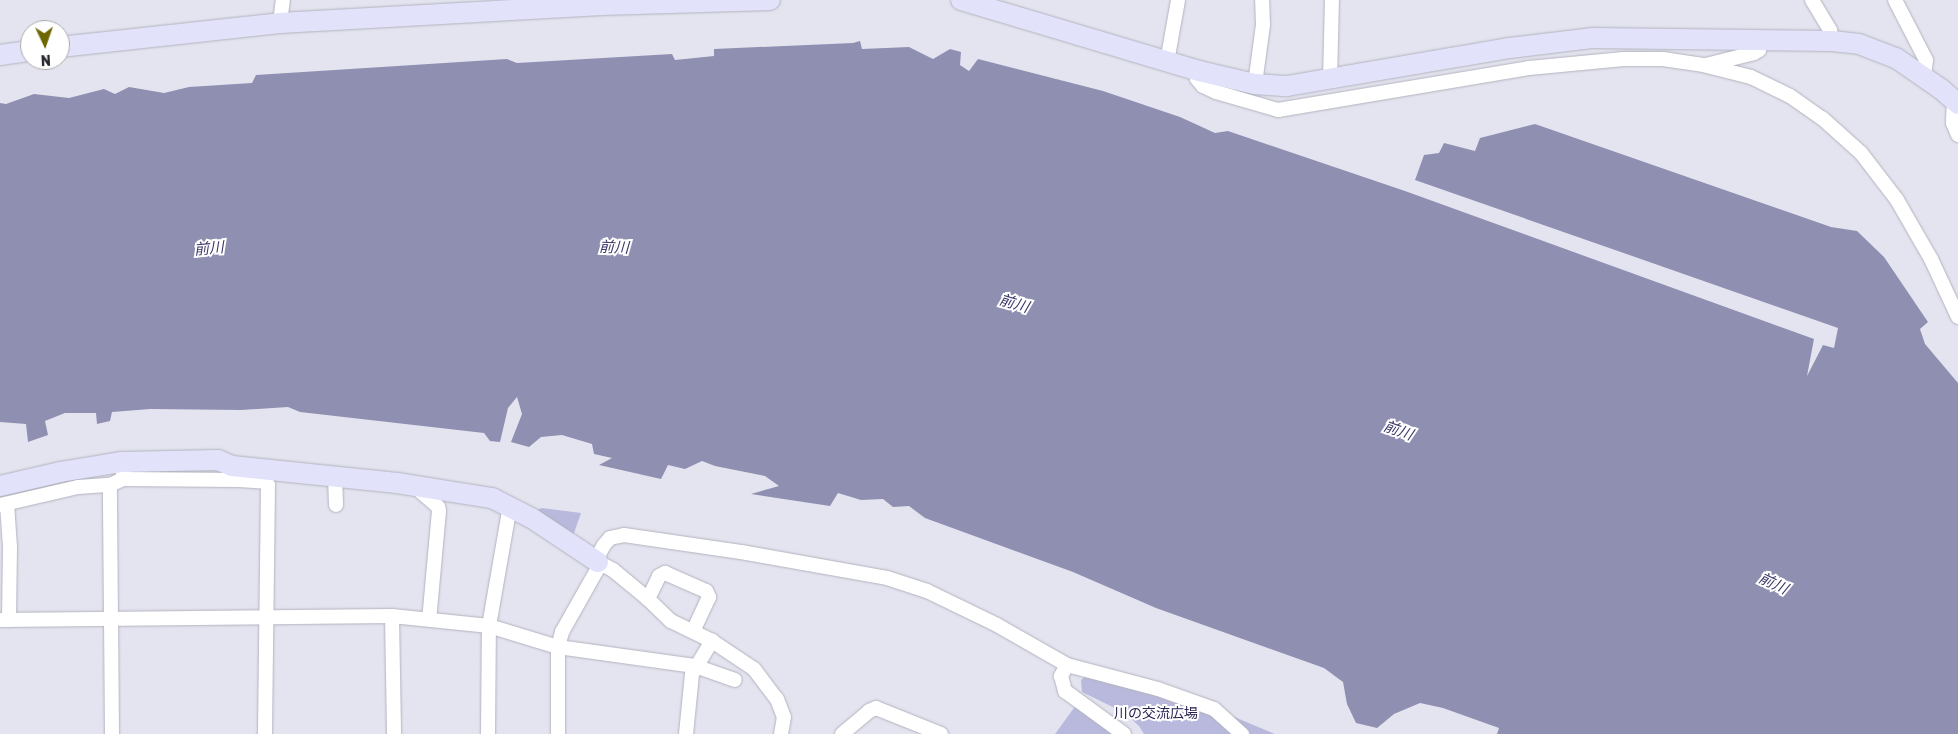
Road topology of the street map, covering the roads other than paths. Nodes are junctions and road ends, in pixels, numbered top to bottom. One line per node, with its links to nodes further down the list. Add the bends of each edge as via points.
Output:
1 (284, 0): 10 (street)
2 (770, 0): 9 (street)
3 (961, 0): 16 (street)
4 (1178, 0): 16 (street)
5 (1262, 0): 21 (street, via 1263,25)
6 (1332, 0): 20 (street)
7 (1812, 0): 12 (street, via 1830,30)
8 (1895, 0): 19 (street, via 1926,60)
9 (669, 2): 10 (street)
10 (280, 23): 13 (street)
11 (1759, 40): 12 (street); 17 (street, via 1759,50 1754,53); 20 (street, via 1593,38 1510,48)
12 (1832, 41): 19 (street, via 1859,44 1896,58)
13 (70, 46)
14 (20, 52): 15 (street)
15 (0, 55)
16 (1167, 62): 18 (street)
17 (1705, 65): 18 (street, via 1663,59 1624,59 1529,68 1278,110 1203,86 1197,79); 24 (street, via 1750,77 1790,96 1822,118 1861,153 1897,200 1931,259)
18 (1198, 71): 21 (street)
19 (1924, 77): 22 (street)
20 (1330, 80): 21 (street, via 1287,86)
21 (1256, 84)
22 (1956, 101): 23 (street, via 1953,123)
23 (1958, 135)
24 (1958, 317)
25 (123, 470): 26 (street, via 218,460 232,466); 27 (street); 28 (street); 36 (street, via 266,482)
26 (335, 476): 30 (street); 32 (street)
27 (28, 479): 29 (street, via 32,484); 31 (street)
28 (110, 485): 29 (street); 39 (street)
29 (78, 487): 31 (street)
30 (422, 487): 33 (street, via 492,498); 40 (street, via 422,492 439,511)
31 (2, 498): 38 (street, via 10,547)
32 (336, 505)
33 (510, 506): 34 (street); 41 (street)
34 (598, 562): 35 (street); 44 (street, via 597,570 562,632); 45 (street, via 599,554 610,538 636,535 887,578 927,591 988,620)
35 (648, 599): 42 (street, via 671,621); 42 (street, via 659,576 664,574 706,591 709,597)
36 (266, 616): 37 (street); 39 (street); 49 (street)
37 (392, 616): 40 (street); 50 (street)
38 (5, 620): 39 (street)
39 (112, 620): 48 (street)
40 (429, 620): 41 (street)
41 (488, 626): 44 (street); 51 (street)
42 (693, 632): 43 (street)
43 (712, 641): 46 (street); 54 (street, via 754,669 777,700 784,717)
44 (558, 647): 46 (street); 52 (street)
45 (1067, 665): 57 (street, via 1062,676 1065,691); 58 (street, via 1158,689 1214,709)
46 (695, 666): 47 (street); 53 (street)
47 (735, 680)
48 (112, 734)
49 (265, 734)
50 (394, 734)
51 (488, 734)
52 (558, 734)
53 (686, 734)
54 (782, 734)
55 (843, 734): 56 (street, via 876,708)
56 (941, 734)
57 (1124, 734)
58 (1242, 734)

